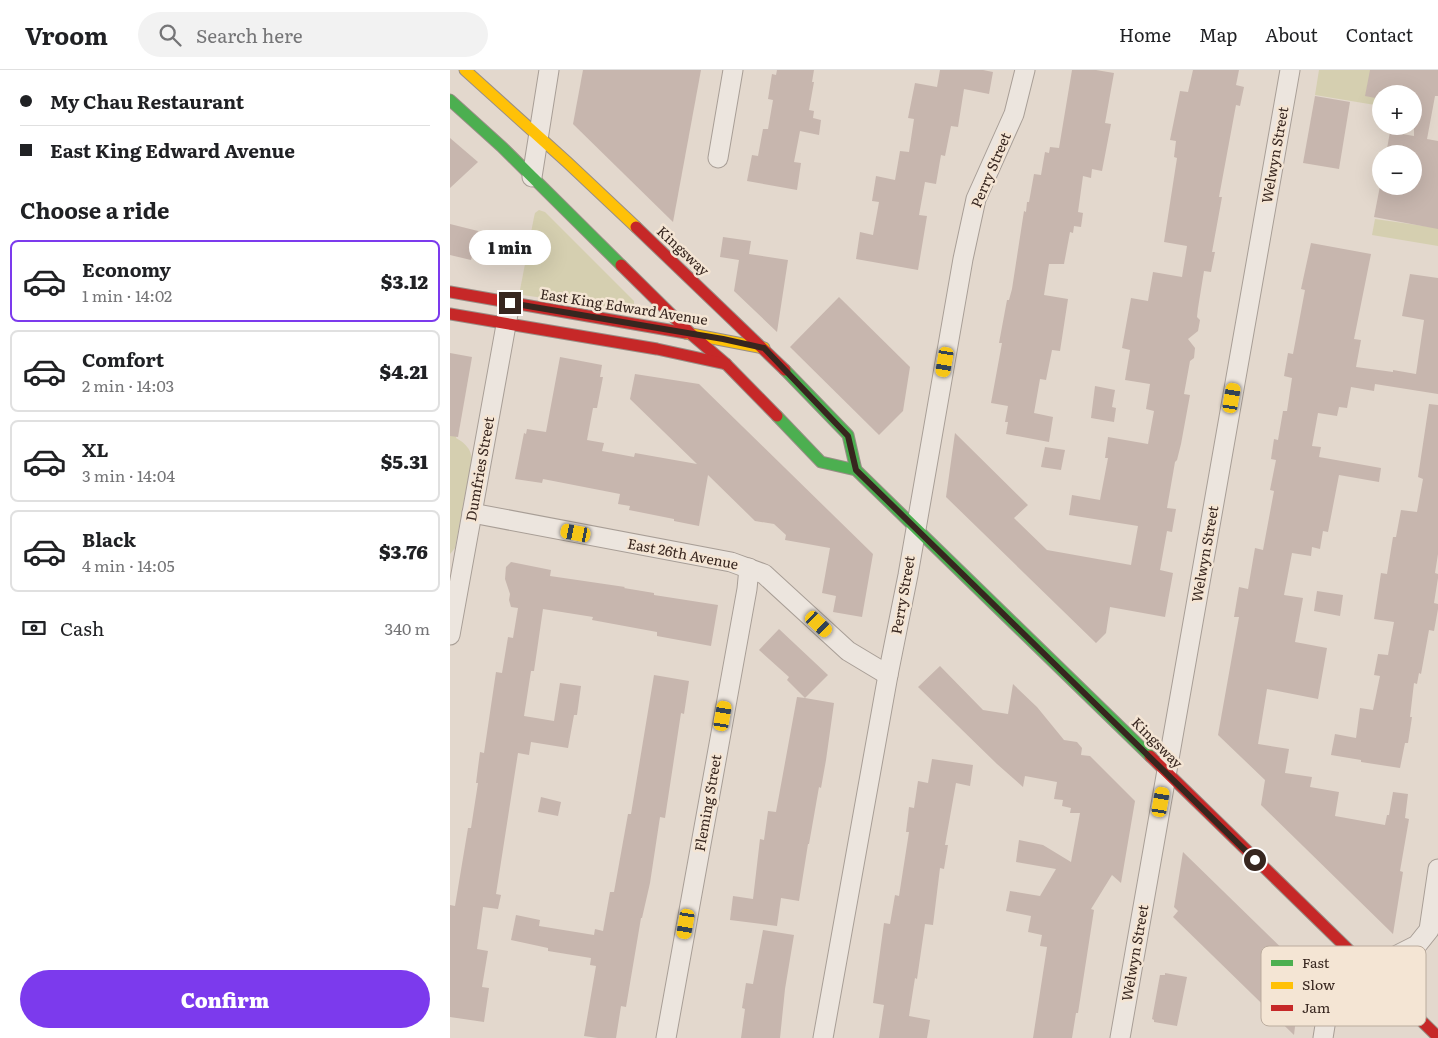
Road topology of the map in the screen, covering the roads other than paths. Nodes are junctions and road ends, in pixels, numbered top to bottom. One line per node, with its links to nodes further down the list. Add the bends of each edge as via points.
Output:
1 (465, 70): 7 (main road, Kingsway)
2 (550, 70): 7 (street)
3 (733, 70): 8 (street)
4 (1025, 70): 19 (street, Perry Street, via 1014,114 976,200)
5 (1290, 70): 23 (street, Welwyn Street)
6 (450, 100): 9 (main road)
7 (538, 136): 9 (street); 15 (main road, Kingsway)
8 (718, 158)
9 (532, 177): 14 (main road)
10 (450, 292): 11 (main road, East King Edward Avenue)
11 (510, 303): 13 (street, Dumfries Street); 14 (main road, East King Edward Avenue)
12 (450, 314): 13 (main road)
13 (506, 324): 16 (main road, via 658,349); 18 (street, Dumfries Street)
14 (691, 334): 15 (main road, East King Edward Avenue); 16 (main road)
15 (764, 348): 17 (main road, Kingsway, via 848,436)
16 (726, 364): 17 (main road, via 821,462)
17 (856, 470): 19 (main road, Kingsway)
18 (472, 513): 20 (street, East 26th Avenue); 21 (street, Dumfries Street)
19 (915, 526): 22 (street, Perry Street); 23 (main road, Kingsway)
20 (749, 568): 22 (street, East 26th Avenue, via 764,574 848,651); 29 (street, Fleming Street)
21 (450, 635)
22 (888, 675): 30 (street, Perry Street)
23 (1167, 773): 25 (main road, Kingsway); 31 (street, Welwyn Street)
24 (1438, 869): 26 (street, via 1429,930)
25 (1344, 946)
26 (1415, 946)
27 (1426, 1026): 28 (main road, Kingsway)
28 (1438, 1037)
29 (666, 1038)
30 (823, 1038)
31 (1120, 1038)

